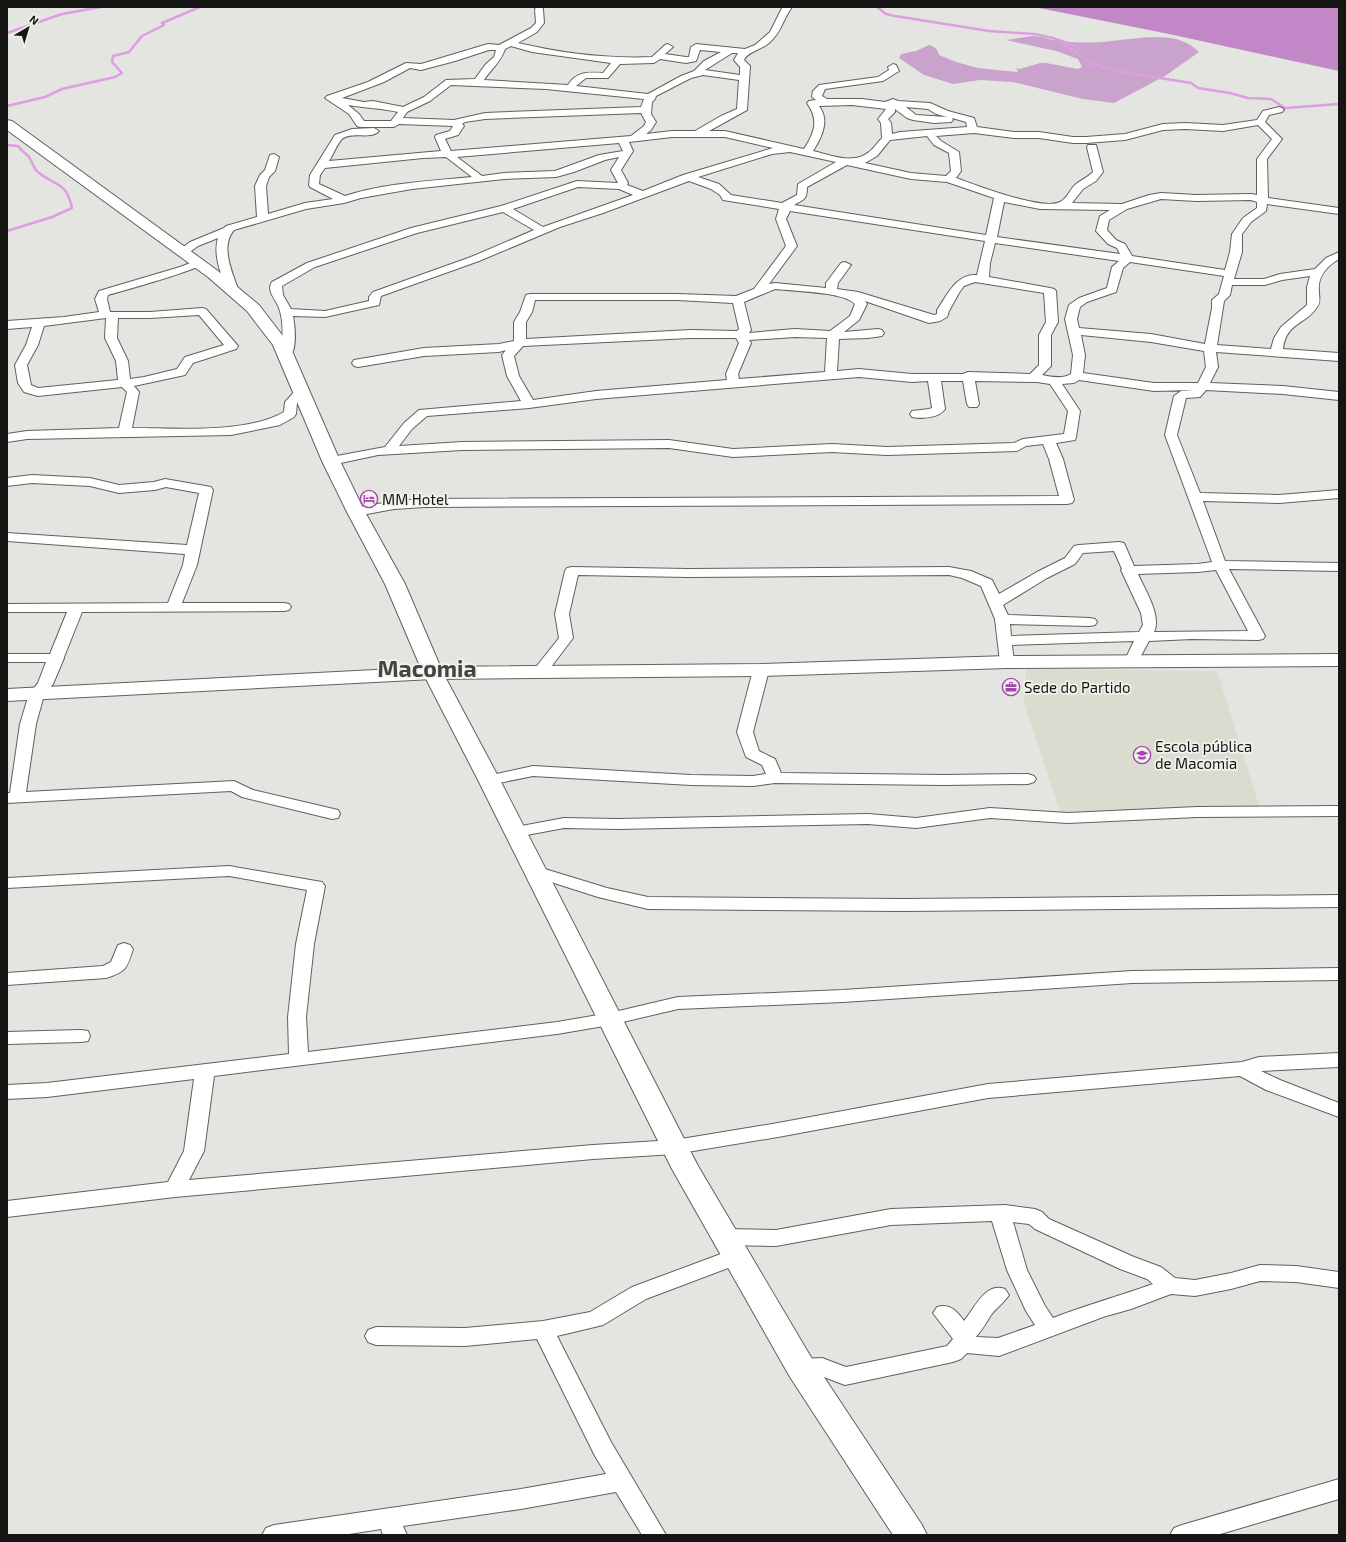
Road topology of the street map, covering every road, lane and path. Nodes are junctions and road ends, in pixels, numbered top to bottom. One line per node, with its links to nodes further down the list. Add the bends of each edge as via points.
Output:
1 (788, 7): 6 (street, via 782,12 772,34 756,48)
2 (539, 9): 3 (street, via 540,23 534,30)
3 (504, 45): 8 (street); 12 (street, via 498,58 488,66); 16 (street, via 488,47 421,68 409,65 388,77)
4 (668, 47): 7 (street)
5 (730, 50): 6 (street); 7 (street, via 696,47 693,59); 10 (street)
6 (744, 51): 11 (street, via 739,60 745,66)
7 (656, 58): 8 (street); 10 (street, via 681,68)
8 (617, 61): 13 (street, via 605,76 582,75 575,80)
9 (893, 68): 17 (street, via 894,71 880,79 822,87 817,97 822,99)
10 (699, 71): 11 (street); 15 (street, via 655,93)
11 (745, 78): 28 (street, via 742,110)
12 (478, 82): 13 (street); 19 (street, via 449,82 427,99)
13 (570, 89): 15 (street)
14 (883, 95): 18 (street)
15 (652, 97): 20 (street, via 647,101)
16 (330, 98): 19 (street); 26 (street, via 359,118 360,124)
17 (822, 103): 18 (street, via 837,101); 34 (street, via 812,103 820,118 816,138)
18 (891, 105): 27 (street, via 911,117 935,121 969,117); 30 (street, via 892,109 883,119 886,123)
19 (404, 110): 22 (street)
20 (645, 110): 24 (street, via 485,116); 31 (street, via 646,117 651,122 648,128)
21 (1279, 110): 23 (street, via 1266,113)
22 (396, 121): 24 (street); 26 (street, via 394,124)
23 (1260, 122): 27 (street, via 1223,128 1163,127 1125,137 1086,140); 46 (street, via 1277,139 1262,159)
24 (456, 123): 36 (street, via 459,126 454,133 440,137)
25 (7, 124): 57 (main road)
26 (381, 124): 39 (street, via 376,126 375,131 352,132 339,137)
27 (974, 130): 29 (street)
28 (699, 133): 31 (street); 33 (street, via 725,134)
29 (930, 133): 30 (street); 42 (street, via 941,147 954,152 956,174)
30 (887, 138): 38 (street, via 873,154 863,160)
31 (628, 140): 35 (street); 36 (street)
32 (1092, 147): 48 (street, via 1098,172)
33 (788, 149): 34 (street); 40 (street, via 771,151)
34 (808, 152): 38 (street)
35 (626, 153): 41 (street, via 556,174); 43 (street, via 616,170 623,183)
36 (446, 155): 39 (street); 41 (street, via 477,176)
37 (274, 157): 53 (street, via 270,171 262,181 260,192)
38 (851, 162): 42 (street, via 911,176); 49 (street, via 844,162 802,186 802,196)
39 (322, 165): 47 (street, via 315,175 314,185)
40 (687, 177): 44 (street); 49 (street, via 717,187 727,198)
41 (477, 180): 47 (street, via 412,186)
42 (948, 180): 45 (street)
43 (621, 186): 44 (street); 51 (street, via 576,184)
44 (643, 194): 55 (street)
45 (1000, 197): 48 (street, via 1040,206); 56 (street)
46 (1261, 199): 50 (street, via 1161,196); 52 (street); 63 (street, via 1262,209 1247,220 1237,234 1236,252)
47 (344, 200): 53 (street, via 305,206)
48 (1061, 206): 50 (street)
49 (784, 207): 56 (street); 68 (street, via 781,219 792,246)
50 (1123, 207): 59 (street, via 1104,218 1100,231 1121,246)
51 (505, 208): 55 (street); 71 (street, via 415,230 311,265 276,284 276,293)
52 (1339, 211)
53 (263, 218): 54 (street)
54 (226, 231): 57 (street); 67 (street, via 222,244 222,258)
55 (542, 231): 71 (street, via 475,259 377,294 374,297 375,303 325,314)
56 (991, 239): 59 (street); 64 (street, via 984,262)
57 (183, 247): 60 (main road)
58 (1339, 255): 62 (street, via 1331,258)
59 (1128, 258): 63 (street, via 1179,265); 75 (street, via 1118,267 1112,290 1075,305 1071,319)
60 (198, 263): 67 (main road); 72 (street, via 184,270 103,293 101,299)
61 (845, 265): 69 (street, via 832,283)
62 (1319, 272): 65 (street); 66 (street)
63 (1228, 278): 65 (street, via 1256,283); 80 (street, via 1224,295 1218,300)
64 (983, 279): 69 (street, via 974,278 960,284 943,310 943,315 936,319 929,319 854,294); 89 (street, via 1050,291 1052,322 1045,335 1045,366 1036,374)
65 (1276, 280): 66 (street)
66 (1314, 284): 81 (street, via 1312,308 1290,324 1282,334)
67 (232, 289): 82 (main road, via 253,308 281,344)
68 (758, 291): 69 (street, via 775,286); 70 (street)
69 (831, 291): 77 (street, via 853,297 861,304 854,318)
70 (738, 300): 78 (street, via 745,330); 79 (street, via 677,297 530,297 520,322)
71 (286, 312): 82 (street)
72 (108, 315): 73 (street); 91 (street, via 111,338 122,361); 91 (street, via 202,311 232,346 192,359 181,372)
73 (38, 323): 74 (street); 91 (street, via 32,345 21,365 25,387 30,391)
74 (7, 325)
75 (1074, 331): 80 (street, via 1151,338); 87 (street, via 1079,355)
76 (878, 332): 77 (street, via 853,336)
77 (833, 334): 78 (street); 85 (street)
78 (740, 335): 79 (street, via 690,334); 92 (street, via 745,342 732,374)
79 (520, 343): 84 (street, via 499,348 430,352); 96 (street, via 508,355 513,376)
80 (1210, 348): 81 (street); 93 (street, via 1212,367)
81 (1277, 352): 83 (street)
82 (286, 355): 94 (main road)
83 (1339, 357)
84 (358, 363)
85 (831, 374): 88 (street, via 859,373); 92 (street)
86 (968, 376): 88 (street); 89 (street); 97 (street)
87 (1077, 376): 90 (street, via 1070,380); 93 (street, via 1154,387)
88 (938, 378): 98 (street, via 934,381 939,409 932,413)
89 (1037, 378): 90 (street)
90 (1054, 381): 101 (street, via 1074,411 1070,437)
91 (124, 382): 99 (street, via 133,392)
92 (733, 383): 96 (street, via 596,395)
93 (1203, 387): 95 (street, via 1283,390); 106 (street, via 1196,394 1180,396 1171,435)
94 (301, 392): 99 (street, via 291,402 290,414 276,422 231,431); 103 (main road)
95 (1339, 396)
96 (529, 404): 102 (street, via 423,413 408,426)
97 (973, 404)
98 (916, 414)
99 (125, 432): 100 (street)
100 (7, 438)
101 (1048, 440): 102 (street, via 1023,443 1017,447 887,452 832,448 733,453 669,444 462,446); 107 (street, via 1067,500 425,503 394,504)
102 (388, 451): 103 (street)
103 (331, 461): 107 (main road)
104 (7, 482): 109 (street, via 32,479 90,482 119,489 165,484 206,490)
105 (1339, 494): 106 (street, via 1279,499)
106 (1194, 497): 110 (street)
107 (356, 512): 129 (main road, via 395,584)
108 (7, 537): 109 (street)
109 (192, 550): 114 (street, via 190,565)
110 (1220, 565): 111 (street); 112 (street, via 1191,569); 120 (street, via 1258,636 1192,635)
111 (1339, 567)
112 (1128, 570): 113 (street, via 1119,546 1079,549 1070,561); 120 (street, via 1148,613 1150,626)
113 (996, 604): 118 (street); 128 (street, via 988,583 966,574 949,571 572,571 562,614 566,638)
114 (174, 607): 116 (street); 117 (street)
115 (7, 608): 116 (street)
116 (76, 608): 123 (street)
117 (284, 608)
118 (1002, 619): 119 (street); 121 (street)
119 (1090, 622)
120 (1143, 638): 121 (street); 126 (street)
121 (1005, 641): 125 (street)
122 (7, 658): 123 (street)
123 (57, 658): 130 (street, via 45,684)
124 (1339, 660): 126 (street)
125 (1007, 662): 126 (street); 127 (street)
126 (1131, 662)
127 (760, 670): 128 (street); 132 (street, via 745,732 752,754 769,762)
128 (540, 672): 129 (street)
129 (433, 673): 130 (street); 134 (main road)
130 (37, 694): 131 (street); 135 (street)
131 (7, 695)
132 (775, 778): 133 (street); 134 (street, via 753,781 691,780 534,771)
133 (1028, 779)
134 (489, 780): 138 (main road)
135 (12, 798): 137 (street, via 234,786 248,794)
136 (1339, 811): 138 (street, via 1196,812 1068,818 990,813 916,822 868,819 564,823)
137 (332, 814)
138 (516, 832): 139 (main road)
139 (535, 870): 141 (street, via 604,893 648,903 903,905); 145 (main road)
140 (7, 883): 148 (street, via 229,871 316,886 305,944 297,1017)
141 (1339, 901)
142 (124, 949): 144 (street, via 119,966 106,972)
143 (1339, 974): 145 (street, via 1132,977 843,996 678,1003)
144 (7, 979)
145 (610, 1018): 148 (street, via 557,1028); 154 (main road)
146 (81, 1036): 147 (street)
147 (7, 1038)
148 (299, 1059): 151 (street)
149 (1339, 1060): 150 (street, via 1259,1064)
150 (1242, 1069): 153 (street, via 1273,1085); 154 (street, via 988,1091)
151 (205, 1070): 152 (street, via 47,1090); 155 (street, via 194,1151)
152 (7, 1092)
153 (1339, 1110)
154 (675, 1147): 155 (street); 158 (main road)
155 (175, 1189): 156 (street)
156 (7, 1210)
157 (1000, 1214): 158 (street, via 891,1217); 160 (street, via 1035,1217 1054,1230 1154,1273); 163 (street, via 1012,1256 1037,1312)
158 (731, 1247): 164 (street, via 639,1292 595,1319); 167 (main road)
159 (1339, 1280): 160 (street, via 1296,1274 1260,1273 1195,1288)
160 (1170, 1286): 163 (street)
161 (998, 1295): 166 (street, via 983,1310)
162 (944, 1313): 166 (street)
163 (1049, 1328): 166 (street, via 999,1347)
164 (543, 1330): 165 (street, via 465,1337); 168 (street, via 603,1449)
165 (376, 1336)
166 (965, 1341): 167 (street, via 953,1353 845,1376 822,1367)
167 (801, 1368): 173 (main road)
168 (622, 1481): 170 (street); 172 (street)
169 (1339, 1489): 174 (street)
170 (391, 1527): 171 (street)
171 (274, 1535)
172 (654, 1535)
173 (911, 1535)
174 (1182, 1535)

